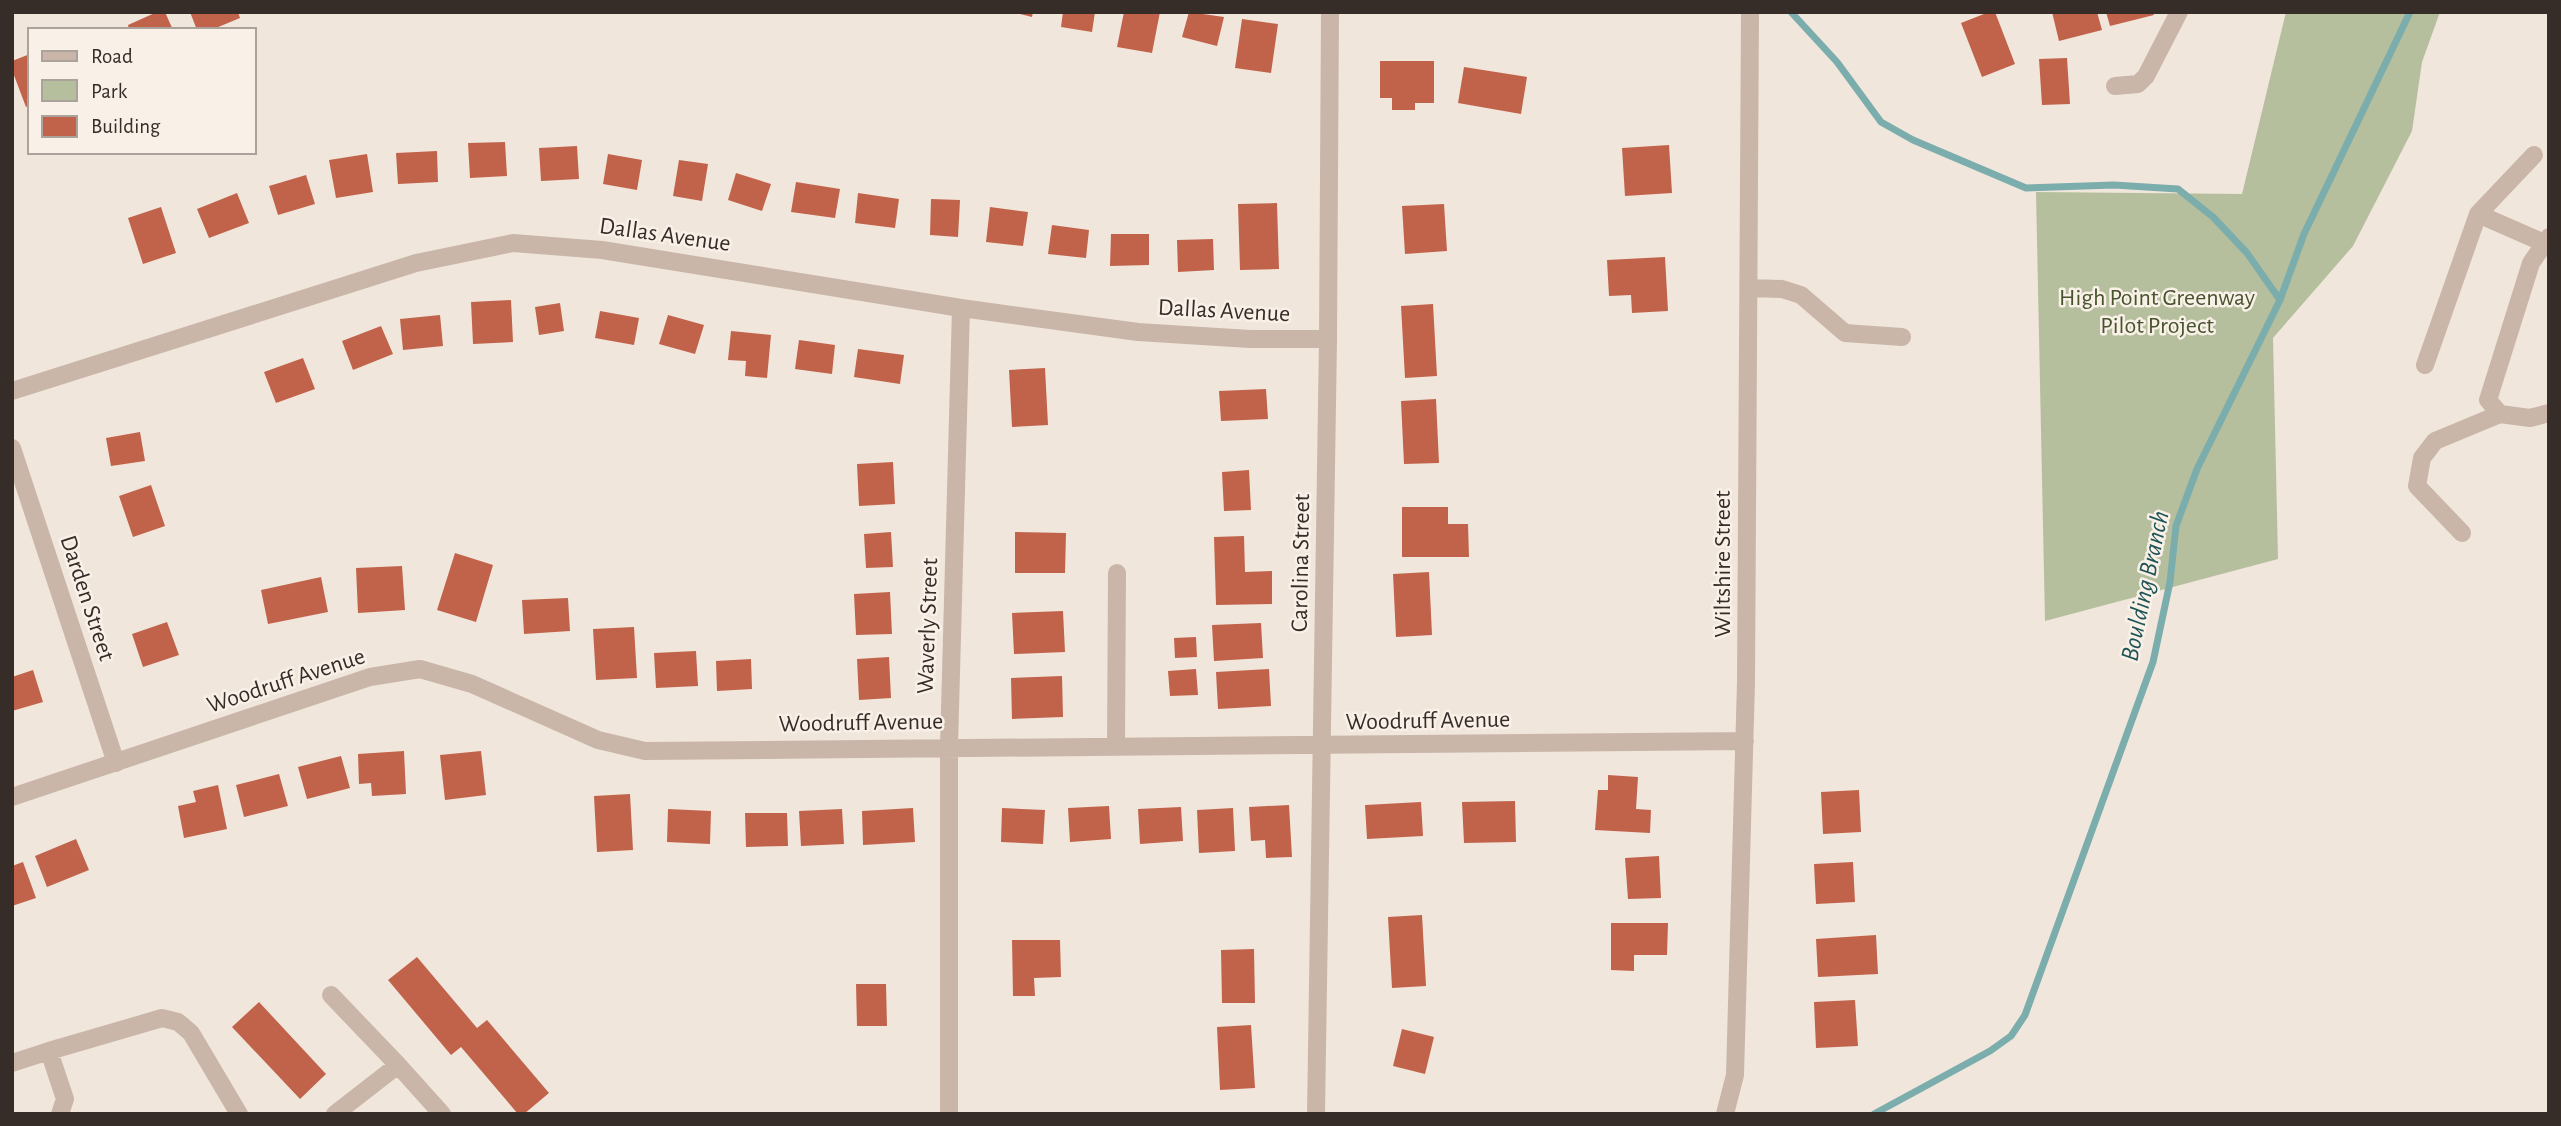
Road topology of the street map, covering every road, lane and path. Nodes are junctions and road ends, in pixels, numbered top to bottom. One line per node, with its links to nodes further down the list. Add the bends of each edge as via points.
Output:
1 (1330, 12): 11 (street, Carolina Street)
2 (1750, 12): 8 (street, Wiltshire Street)
3 (2179, 12): 4 (street, via 2146,76 2138,83)
4 (2115, 86)
5 (2533, 156): 6 (street)
6 (2478, 214): 7 (street); 12 (street)
7 (2547, 240): 15 (street, via 2531,263 2488,400)
8 (1749, 288): 10 (street, via 1801,295 1845,333); 19 (street, Wiltshire Street)
9 (961, 308): 11 (street, Dallas Avenue, via 1138,332); 13 (street, Dallas Avenue, via 602,250 513,243 416,263); 20 (street, Waverly Street)
10 (1902, 337)
11 (1328, 339): 22 (street, Carolina Street)
12 (2425, 365)
13 (12, 391)
14 (2549, 413): 15 (street, via 2530,418)
15 (2500, 414): 17 (street, via 2435,441 2422,458 2417,486)
16 (12, 448): 23 (street, Darden Street)
17 (2462, 533)
18 (1117, 573): 21 (street)
19 (1745, 741): 22 (street, Woodruff Avenue); 35 (street, Wiltshire Street, via 1735,1075)
20 (949, 746): 21 (street, Woodruff Avenue); 23 (street, Woodruff Avenue, via 645,751 598,740 471,684 420,669 370,677); 33 (street, Waverly Street)
21 (1116, 746): 22 (street, Woodruff Avenue)
22 (1322, 747): 34 (street, Carolina Street)
23 (116, 763): 24 (street, Woodruff Avenue)
24 (12, 797)
25 (331, 995): 28 (street)
26 (49, 1051): 27 (street); 29 (street, via 65,1099); 30 (street, via 162,1018 178,1022 191,1033)
27 (12, 1063)
28 (398, 1066): 31 (street); 32 (street)
29 (60, 1114)
30 (239, 1114)
31 (335, 1114)
32 (442, 1114)
33 (950, 1114)
34 (1316, 1114)
35 (1725, 1114)

